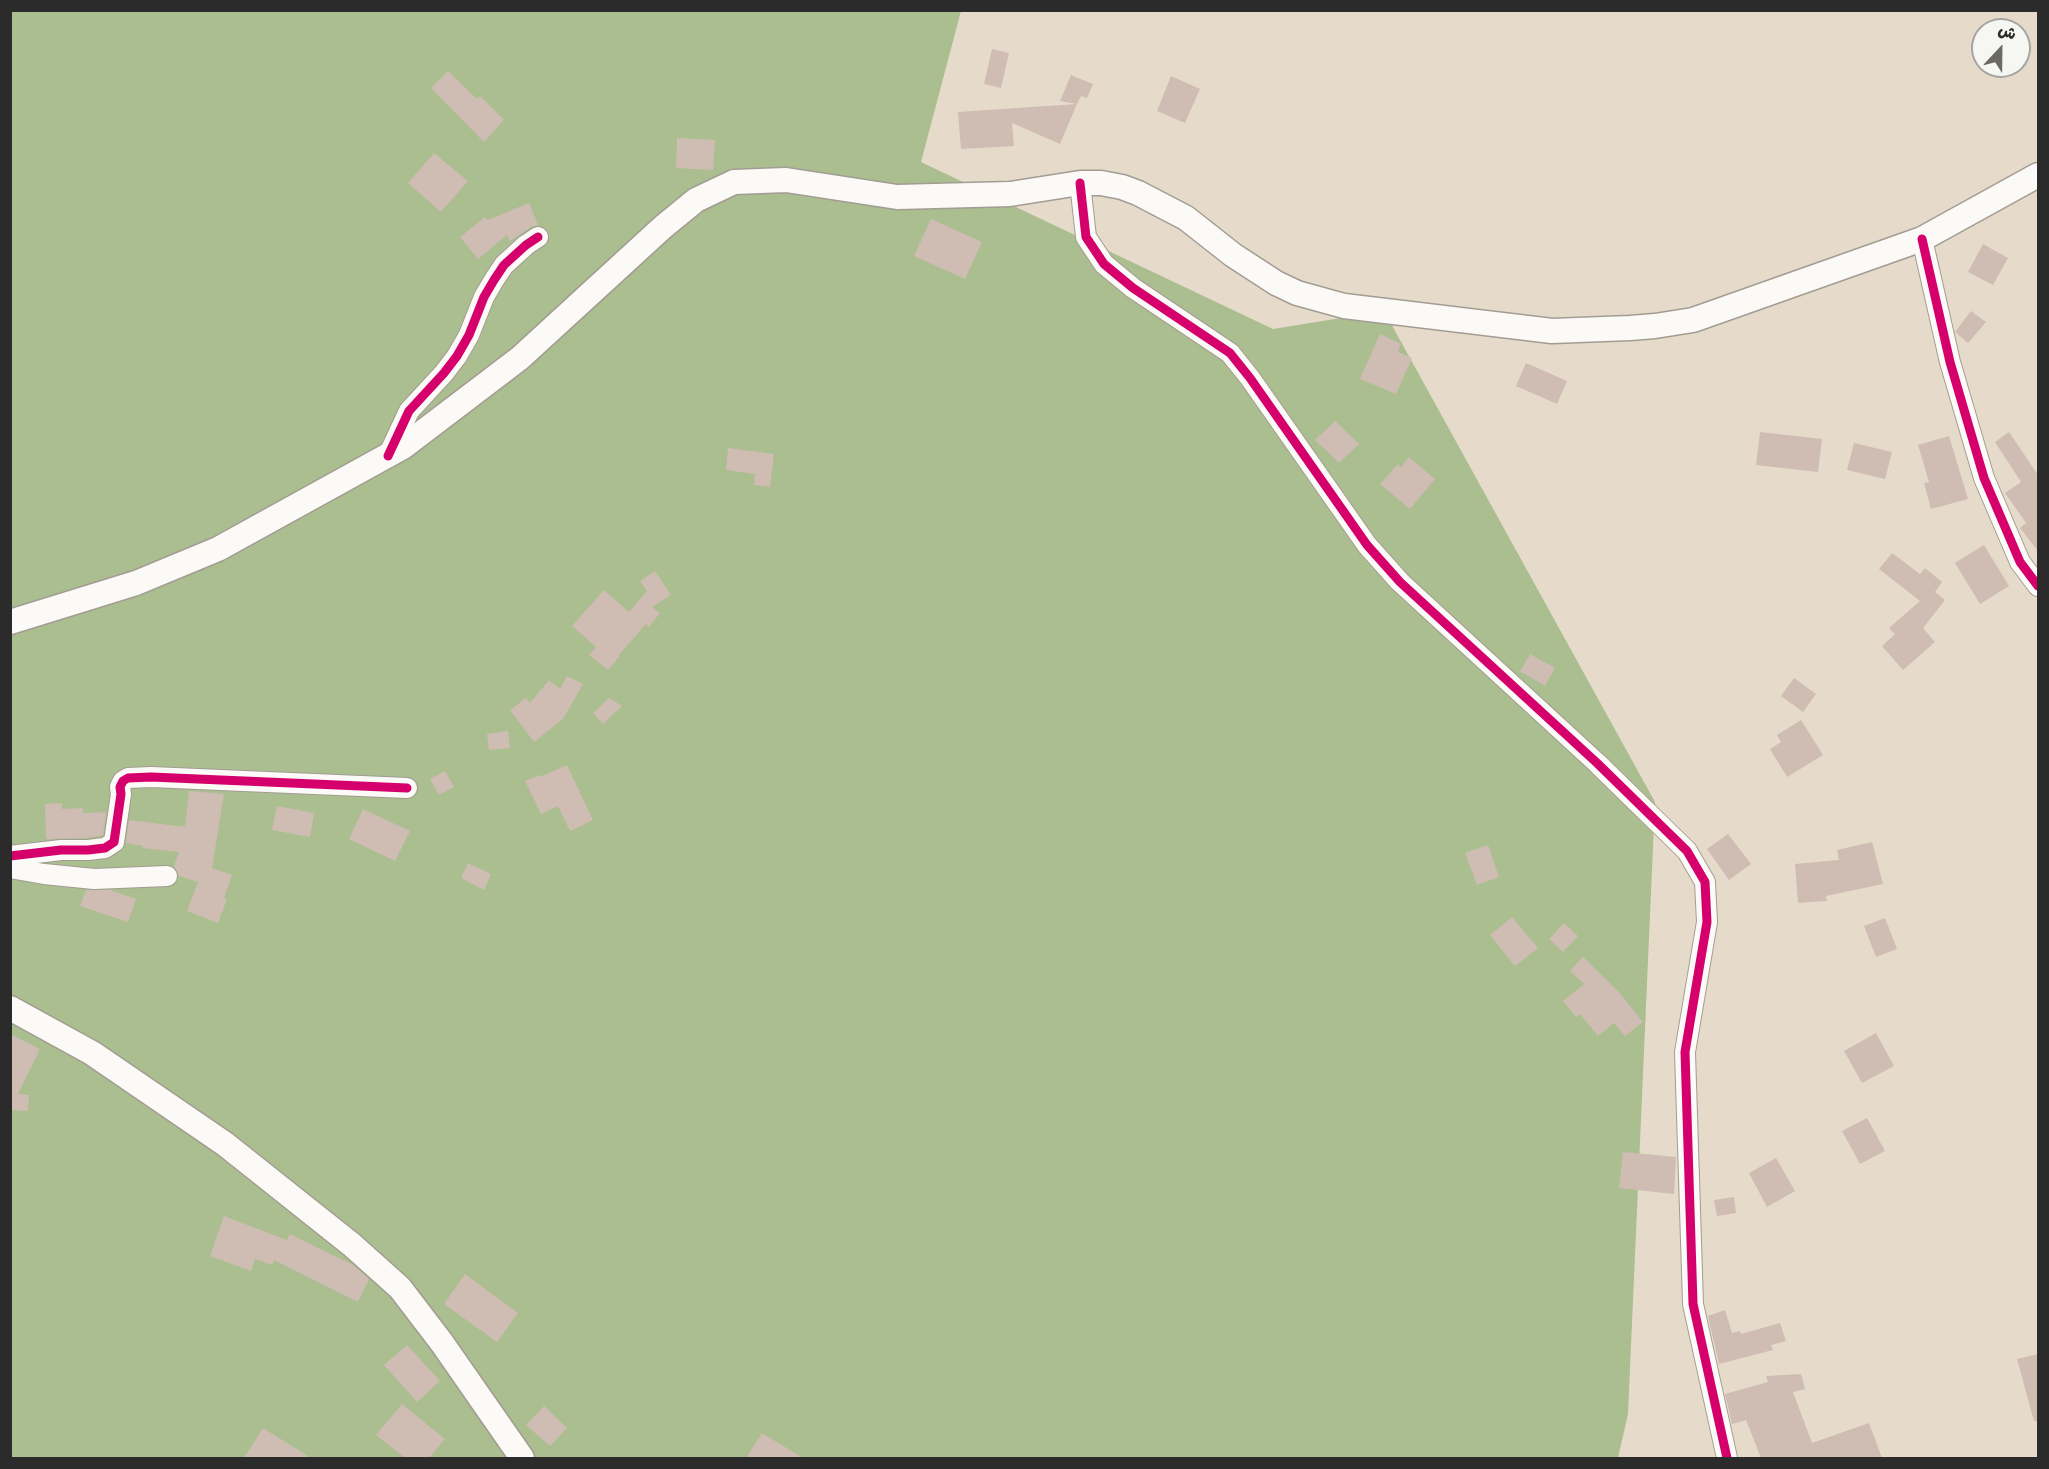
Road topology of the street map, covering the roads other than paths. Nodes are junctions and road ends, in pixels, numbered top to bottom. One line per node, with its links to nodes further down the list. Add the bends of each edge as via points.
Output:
1 (2038, 176): 4 (main road)
2 (1080, 183): 4 (main road, via 1122,187 1166,207 1276,284 1297,293 1344,306 1552,331 1630,328 1693,320); 5 (main road, via 1011,194 897,196 786,180 734,182 717,188 663,227 520,358); 14 (street, via 1086,237 1104,264 1230,353 1367,545 1400,582 1687,851 1705,882 1707,922 1685,1052 1693,1304)
3 (538, 237): 5 (street, via 504,265 484,297 457,356 409,411)
4 (1922, 239): 6 (street, via 1950,362 1983,478 2020,562)
5 (388, 456): 7 (main road, via 218,549 136,583)
6 (2038, 586)
7 (10, 622)
8 (407, 788): 9 (street, via 128,778 120,787 114,842 105,848)
9 (10, 856)
10 (10, 868): 11 (street, via 94,879)
11 (167, 876)
12 (10, 1008): 13 (main road, via 92,1053 225,1144 352,1245 400,1288)
13 (522, 1458)
14 (1726, 1458)

